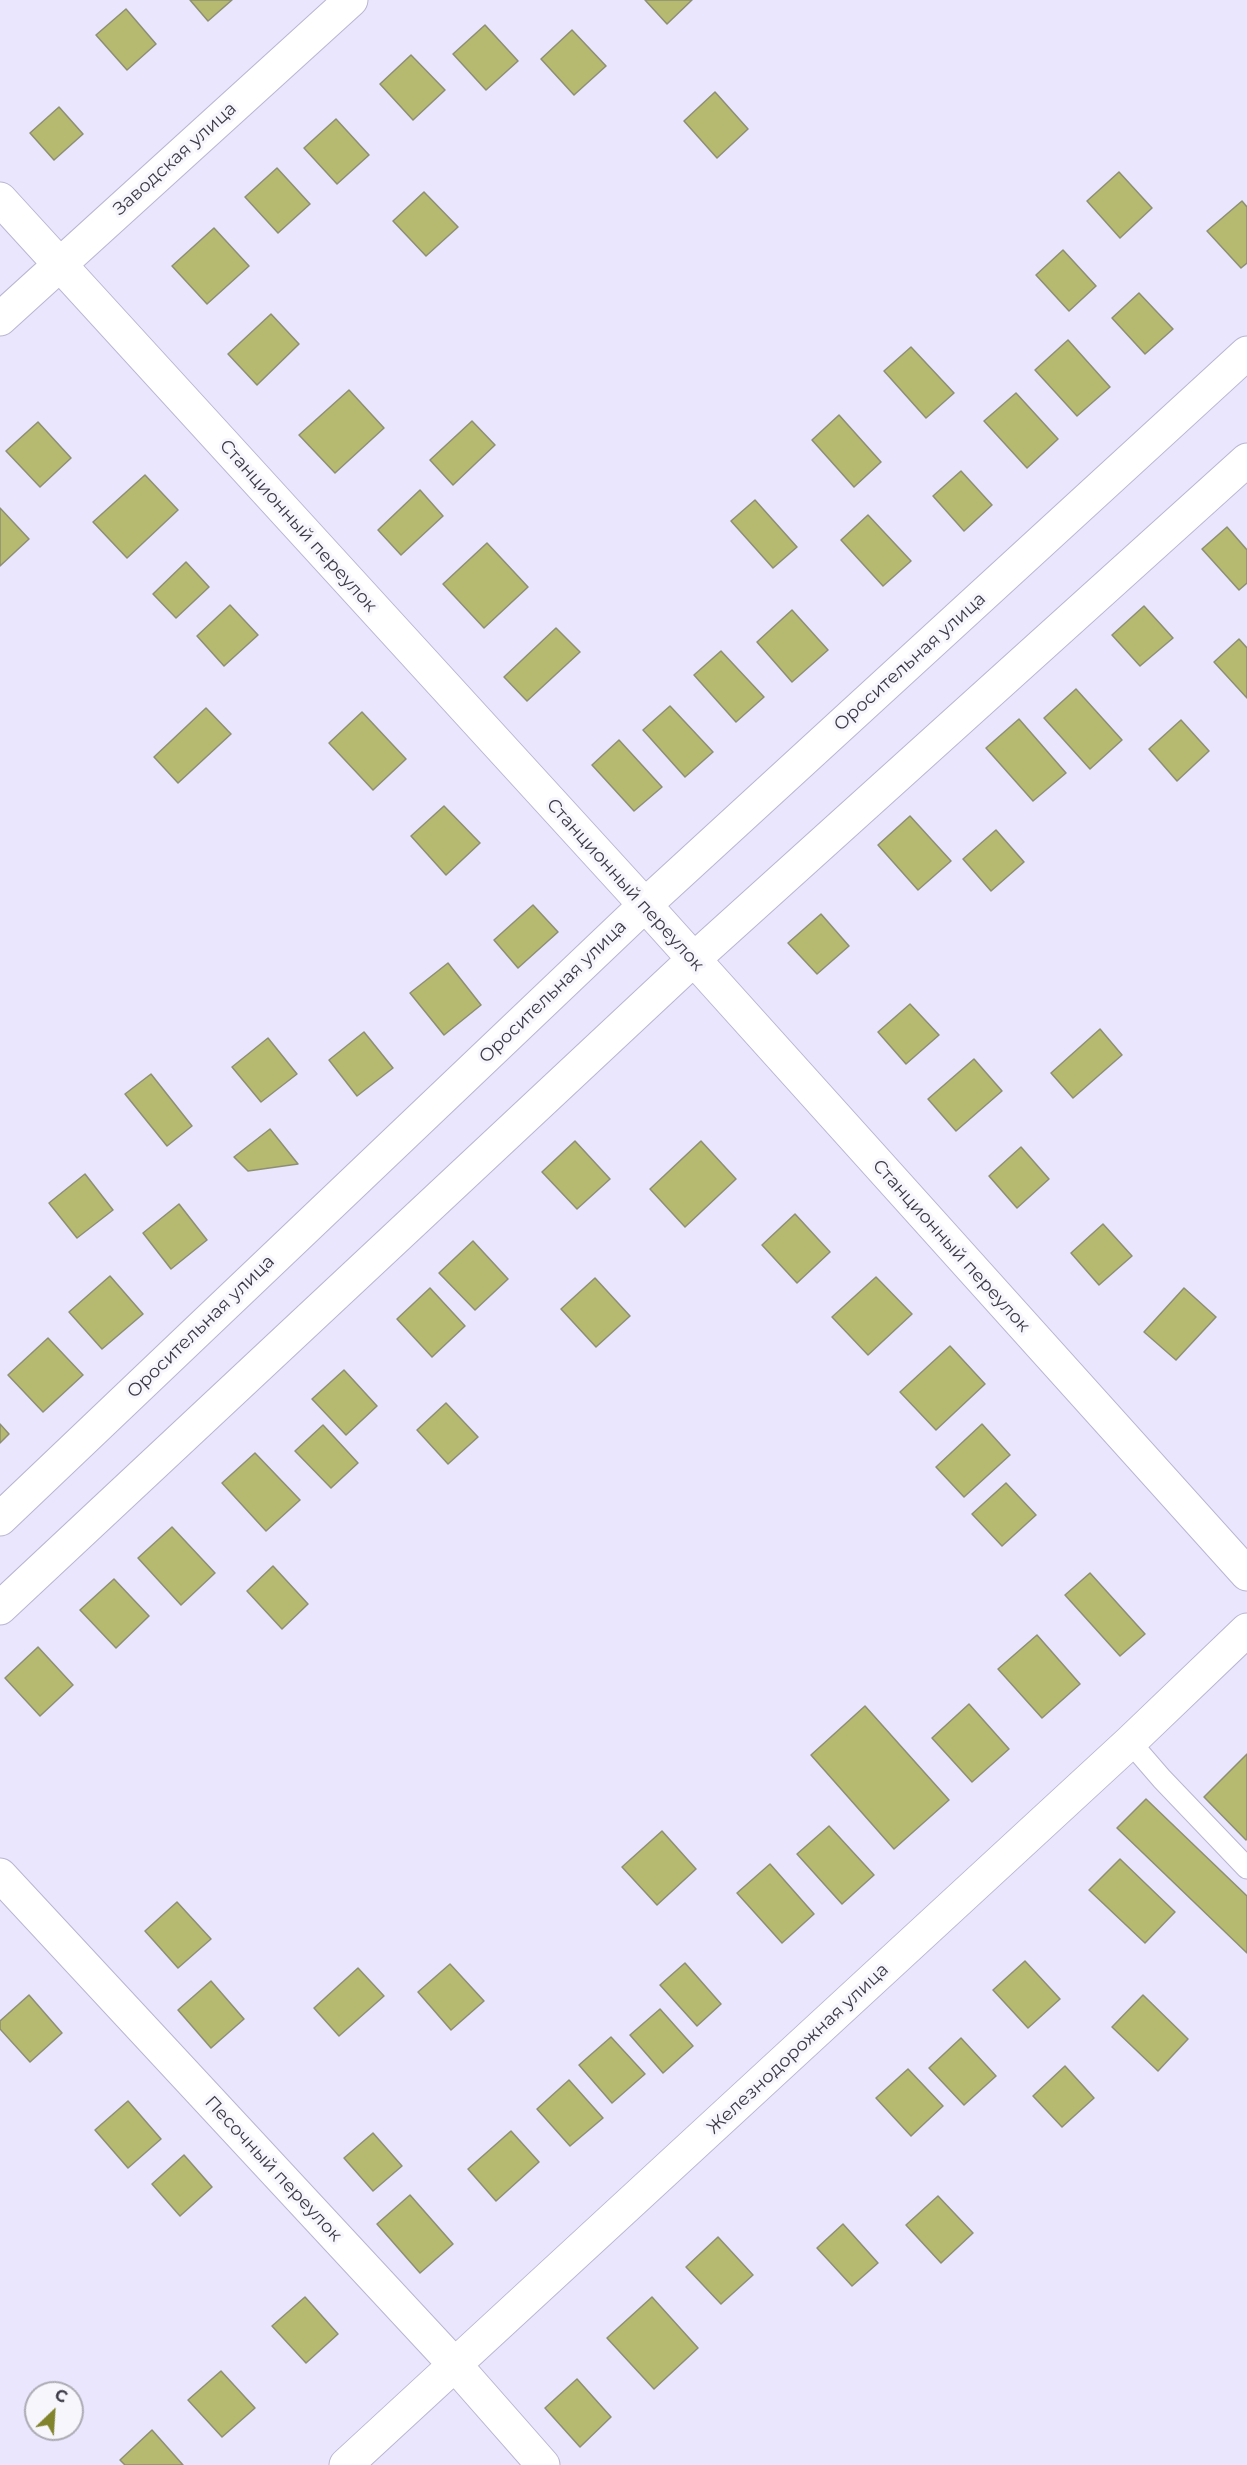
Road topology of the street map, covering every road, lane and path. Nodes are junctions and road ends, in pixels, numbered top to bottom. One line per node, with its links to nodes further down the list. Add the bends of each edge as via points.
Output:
1 (351, 0): 3 (street, Заводская улица)
2 (0, 199): 3 (street, Станционный переулок)
3 (59, 265): 4 (street, Заводская улица); 7 (street, Станционный переулок)
4 (0, 319)
5 (1247, 353): 7 (street, Оросительная улица)
6 (1247, 460): 8 (street)
7 (645, 905): 8 (street, Станционный переулок); 9 (street, Оросительная улица)
8 (693, 960): 10 (street, Станционный переулок); 11 (street)
9 (0, 1519)
10 (1247, 1574)
11 (0, 1608)
12 (1247, 1630): 13 (street, Железнодорожная улица)
13 (1130, 1742): 14 (lane); 16 (street, Железнодорожная улица)
14 (1247, 1868)
15 (0, 1875): 16 (street, Песочный переулок)
16 (456, 2366): 17 (street, Железнодорожная улица); 18 (street, Песочный переулок)
17 (346, 2465)
18 (543, 2465)

